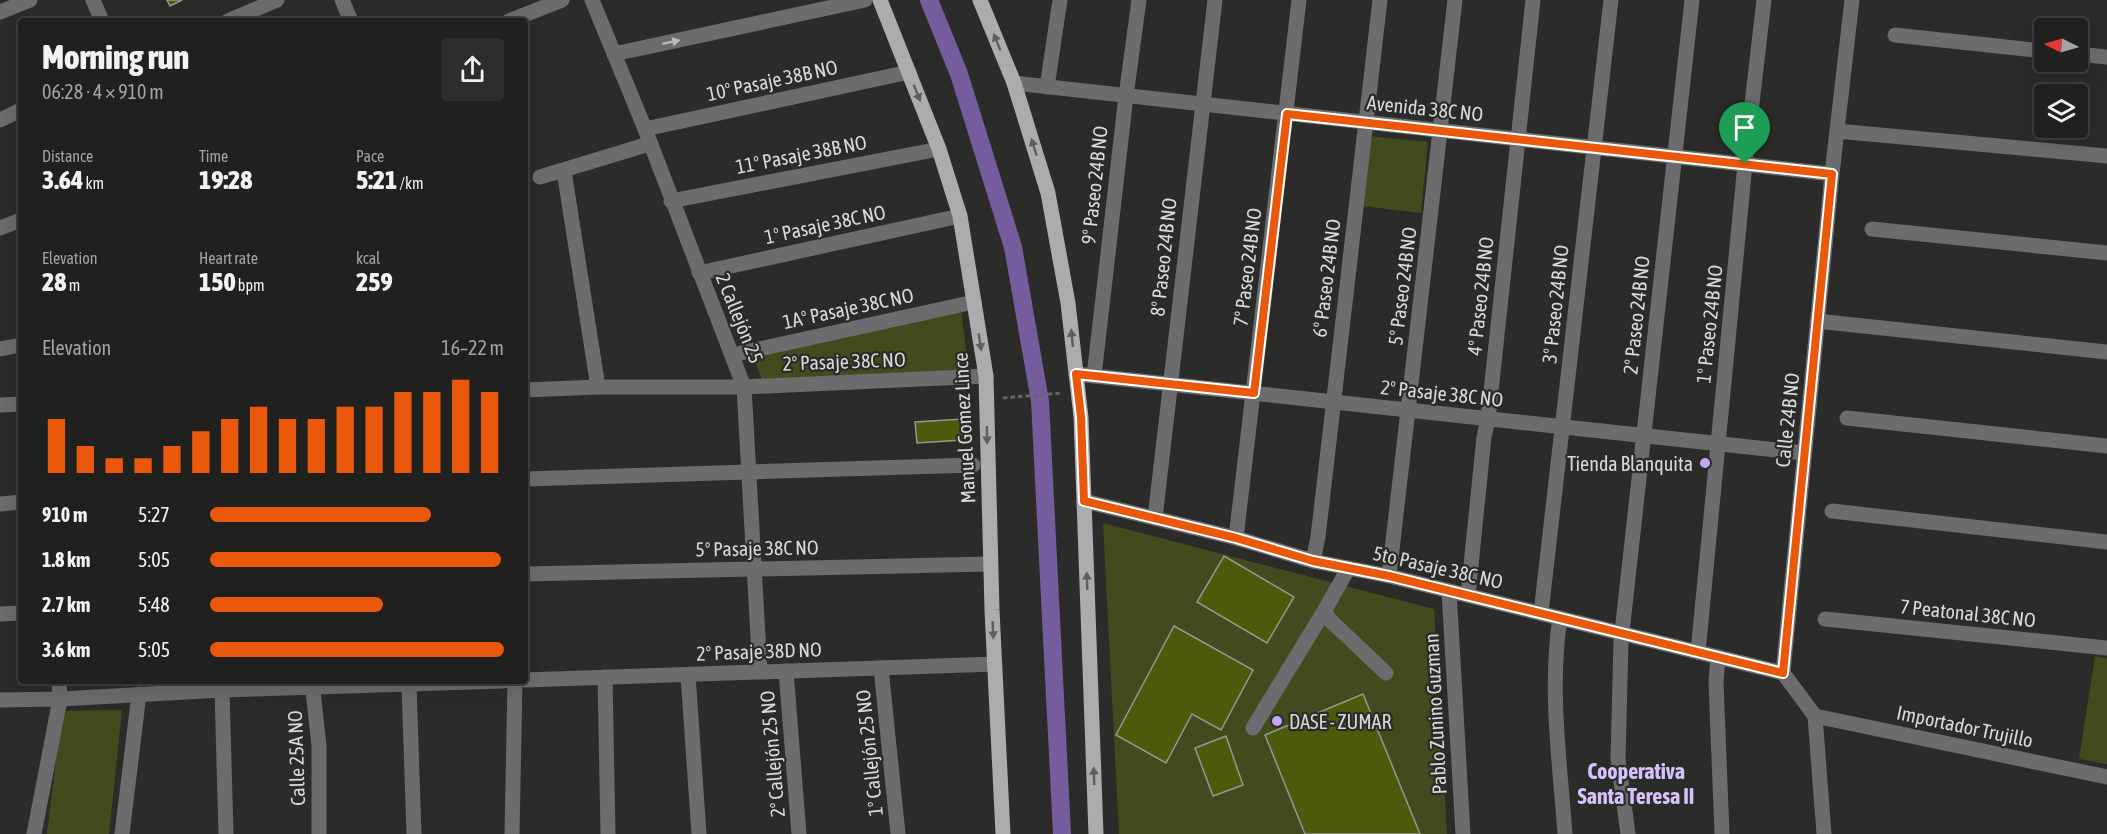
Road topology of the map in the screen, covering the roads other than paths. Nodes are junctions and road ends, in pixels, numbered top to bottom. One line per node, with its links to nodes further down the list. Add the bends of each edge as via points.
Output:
1 (30, 0): 21 (street)
2 (93, 0): 22 (street)
3 (277, 0): 23 (street)
4 (342, 0): 24 (street)
5 (562, 0): 25 (street)
6 (592, 0): 28 (street, 2 Callejón 25)
7 (865, 0): 28 (street, one-way to 7)
8 (879, 0): 31 (main road, Manuel Gomez Lince)
9 (980, 0): 32 (main road, one-way to 9)
10 (1060, 0): 33 (street)
11 (1139, 0): 34 (street, 9° Paseo 24B NO)
12 (1215, 0): 35 (street, 8° Paseo 24B NO)
13 (1299, 0): 37 (street, 7° Paseo 24B NO)
14 (1380, 0): 39 (street, 6° Paseo 24B NO)
15 (1455, 0): 41 (street, 5° Paseo 24B NO)
16 (1533, 0): 43 (street, 4° Paseo 24B NO)
17 (1611, 0): 45 (street, 3° Paseo 24B NO)
18 (1692, 0): 47 (street, 2° Paseo 24B NO)
19 (1764, 0): 49 (street, 1° Paseo 24B NO)
20 (1852, 0): 42 (street, Calle 24B NO)
21 (0, 12)
22 (101, 18)
23 (235, 18)
24 (350, 18)
25 (517, 18)
26 (1895, 35): 27 (street)
27 (2034, 50)
28 (614, 54): 40 (street, 2 Callejón 25)
29 (2088, 55): 30 (street)
30 (2107, 57)
31 (909, 72): 40 (street, 10° Pasaje 38B NO); 46 (main road, Manuel Gomez Lince, one-way to 46)
32 (1014, 83): 33 (street, Avenida 38C NO); 66 (main road, one-way to 32, via 1048,193)
33 (1047, 87): 34 (street, Avenida 38C NO)
34 (1126, 96): 35 (street, Avenida 38C NO); 67 (street, 9° Paseo 24B NO)
35 (1202, 104): 37 (street, Avenida 38C NO); 69 (street, 8° Paseo 24B NO)
36 (18, 112): 38 (street)
37 (1287, 114): 39 (street, Avenida 38C NO); 73 (street, 7° Paseo 24B NO)
38 (0, 120)
39 (1366, 122): 41 (street, Avenida 38C NO); 74 (street, 6° Paseo 24B NO)
40 (645, 129): 44 (street, 2 Callejón 25)
41 (1440, 130): 43 (street, Avenida 38C NO); 77 (street, 5° Paseo 24B NO)
42 (1837, 131): 48 (street); 51 (street, Calle 24B NO)
43 (1518, 139): 45 (street, Avenida 38C NO); 79 (street, 4° Paseo 24B NO)
44 (649, 144): 50 (street); 53 (street, 2 Callejón 25)
45 (1594, 147): 47 (street, Avenida 38C NO); 80 (street, 3° Paseo 24B NO)
46 (939, 149): 53 (street, 11° Pasaje 38B NO); 54 (main road, Manuel Gomez Lince)
47 (1675, 156): 49 (street, Avenida 38C NO); 81 (street, 2° Paseo 24B NO)
48 (2107, 156)
49 (1745, 164): 51 (street, Avenida 38C NO); 82 (street, 1° Paseo 24B NO)
50 (564, 171): 52 (street); 70 (street)
51 (1832, 174): 61 (street, Calle 24B NO)
52 (540, 177)
53 (671, 201): 59 (street, 2 Callejón 25)
54 (960, 216): 59 (street, 1° Pasaje 38C NO); 60 (main road, Manuel Gomez Lince)
55 (18, 221): 56 (street)
56 (0, 228)
57 (1872, 229): 58 (street)
58 (2107, 253)
59 (699, 273): 65 (street, 2 Callejón 25)
60 (974, 302): 65 (street, 1A° Pasaje 38C NO); 68 (main road, Manuel Gomez Lince, one-way to 68)
61 (1817, 321): 64 (street); 84 (street, Calle 24B NO)
62 (18, 346): 63 (street)
63 (0, 349)
64 (2107, 352)
65 (732, 355): 71 (street, 2 Callejón 25)
66 (1076, 374): 67 (street, 2° Pasaje 38C NO); 88 (main road)
67 (1094, 375): 69 (street, 2° Pasaje 38C NO)
68 (986, 376): 71 (street, 2° Pasaje 38C NO); 96 (main road, Manuel Gomez Lince, one-way to 96)
69 (1170, 384): 73 (street, 2° Pasaje 38C NO); 92 (street, 8° Paseo 24B NO)
70 (598, 387): 71 (street, 2° Pasaje 38C NO); 72 (street, 2° Pasaje 38C NO)
71 (744, 387): 86 (street, 2 Callejón 25)
72 (528, 390)
73 (1254, 393): 74 (street, 2° Pasaje 38C NO); 93 (street, 7° Paseo 24B NO)
74 (1334, 402): 77 (street, 2° Pasaje 38C NO); 95 (street, 6° Paseo 24B NO)
75 (18, 404): 76 (street)
76 (0, 405)
77 (1408, 410): 79 (street, 2° Pasaje 38C NO); 100 (street, 5° Paseo 24B NO)
78 (1847, 418): 83 (street)
79 (1488, 419): 80 (street, 2° Pasaje 38C NO); 102 (street, 4° Paseo 24B NO)
80 (1562, 427): 81 (street, 2° Pasaje 38C NO); 105 (street, 3° Paseo 24B NO)
81 (1644, 436): 82 (street, 2° Pasaje 38C NO); 109 (street, 2° Paseo 24B NO)
82 (1718, 444): 84 (street, 2° Pasaje 38C NO); 111 (street, 1° Paseo 24B NO)
83 (2107, 446)
84 (1804, 453): 118 (street, Calle 24B NO)
85 (973, 465): 86 (street)
86 (750, 473): 87 (street); 98 (street, 2 Callejón 25)
87 (528, 480)
88 (1084, 501): 92 (street, 5to Pasaje 38C NO); 145 (main road, one-way to 88)
89 (18, 502): 90 (street)
90 (0, 504)
91 (1832, 511): 94 (street)
92 (1155, 518): 93 (street, 5to Pasaje 38C NO)
93 (1236, 538): 95 (street, 5to Pasaje 38C NO)
94 (2107, 542)
95 (1313, 561): 97 (street, 5to Pasaje 38C NO)
96 (990, 564): 98 (street, 5° Pasaje 38C NO); 113 (main road, Manuel Gomez Lince, one-way to 113)
97 (1348, 569): 100 (street, 5to Pasaje 38C NO); 103 (street)
98 (753, 570): 99 (street, 5° Pasaje 38C NO); 116 (street, 2 Callejón 25)
99 (528, 574)
100 (1389, 576): 101 (street, 5to Pasaje 38C NO)
101 (1449, 591): 102 (street, 5to Pasaje 38C NO); 146 (street, Pablo Zunino Guzman)
102 (1468, 596): 105 (street, 5to Pasaje 38C NO)
103 (1326, 608): 117 (street, via 1330,620); 132 (street)
104 (18, 613): 106 (street)
105 (1541, 613): 107 (street, 5to Pasaje 38C NO)
106 (0, 614)
107 (1560, 618): 109 (street, 5to Pasaje 38C NO); 147 (street, via 1555,677)
108 (1825, 619): 110 (street, 7 Peatonal 38C NO)
109 (1623, 634): 111 (street, 5to Pasaje 38C NO); 148 (street, 2° Paseo 24B NO, via 1618,759)
110 (2107, 648)
111 (1698, 652): 112 (street, 5to Pasaje 38C NO)
112 (1718, 657): 118 (street, 5to Pasaje 38C NO); 149 (street)
113 (995, 664): 114 (street, 2° Pasaje 38D NO); 144 (main road, Manuel Gomez Lince)
114 (881, 668): 115 (street, 2° Pasaje 38D NO); 143 (street, 1° Callejón 25 NO)
115 (786, 671): 116 (street, 2° Pasaje 38D NO); 142 (street, 2° Callejón 25 NO)
116 (760, 672): 119 (street, 2° Pasaje 38D NO)
117 (1386, 673)
118 (1783, 673): 131 (street)
119 (688, 675): 120 (street, 2° Pasaje 38D NO); 141 (street)
120 (605, 677): 121 (street, 2° Pasaje 38D NO); 140 (street)
121 (528, 680)
122 (59, 684): 129 (street)
123 (312, 684): 126 (street); 127 (street); 137 (street, Calle 25A NO, via 319,746)
124 (432, 684): 126 (street)
125 (515, 684): 139 (street)
126 (409, 685): 138 (street)
127 (222, 690): 128 (street); 136 (street)
128 (139, 694): 129 (street); 135 (street)
129 (60, 699): 130 (street); 134 (street)
130 (0, 700)
131 (1815, 716): 133 (street, Importador Trujillo); 150 (street)
132 (1253, 728)
133 (2107, 777)
134 (34, 834)
135 (122, 834)
136 (226, 834)
137 (319, 834)
138 (414, 834)
139 (512, 834)
140 (608, 834)
141 (699, 834)
142 (800, 834)
143 (898, 834)
144 (1003, 834)
145 (1096, 834)
146 (1463, 834)
147 (1565, 834)
148 (1628, 834)
149 (1722, 834)
150 (1824, 834)

